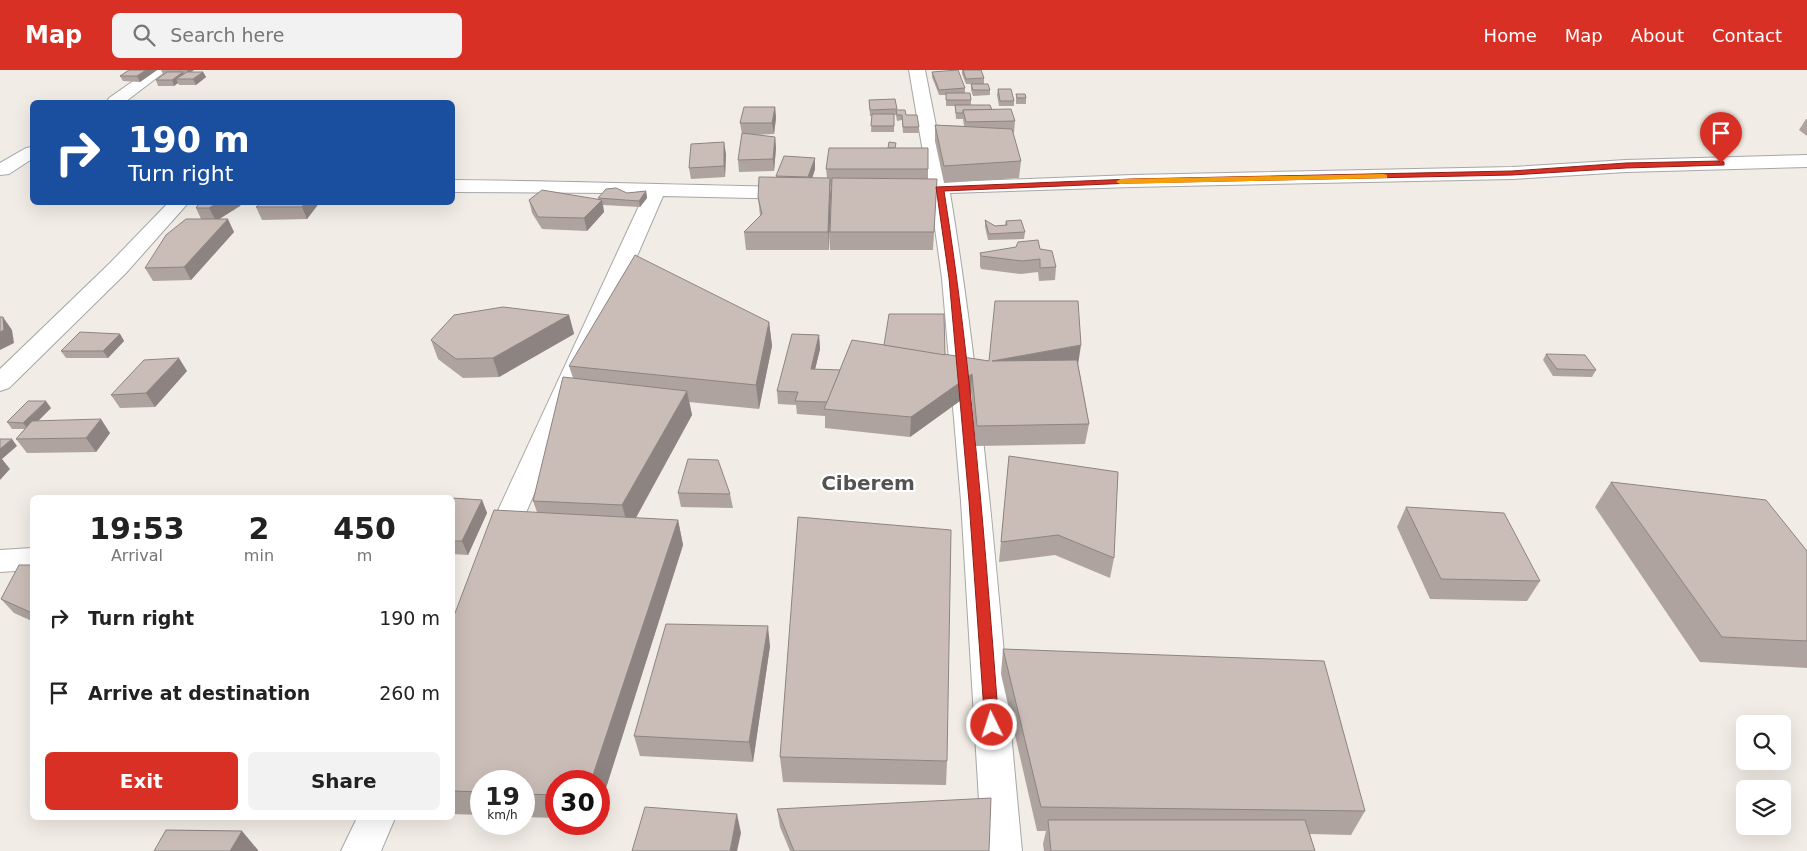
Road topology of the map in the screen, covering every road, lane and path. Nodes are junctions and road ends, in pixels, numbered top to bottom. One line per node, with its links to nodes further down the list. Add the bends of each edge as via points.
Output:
1 (159, 70): 3 (street)
2 (918, 70): 10 (street)
3 (117, 100)
4 (30, 153): 6 (street)
5 (1807, 161): 10 (street, via 1512,173 1123,181)
6 (1, 170): 7 (street)
7 (30, 174)
8 (455, 186): 9 (street)
9 (656, 190): 11 (street); 16 (street)
10 (934, 192): 19 (street, via 953,278 975,501)
11 (813, 193)
12 (177, 205): 13 (street, via 118,268)
13 (0, 383)
14 (30, 559): 15 (street)
15 (0, 561)
16 (486, 568)
17 (375, 820): 18 (street)
18 (361, 851)
19 (1002, 851)

